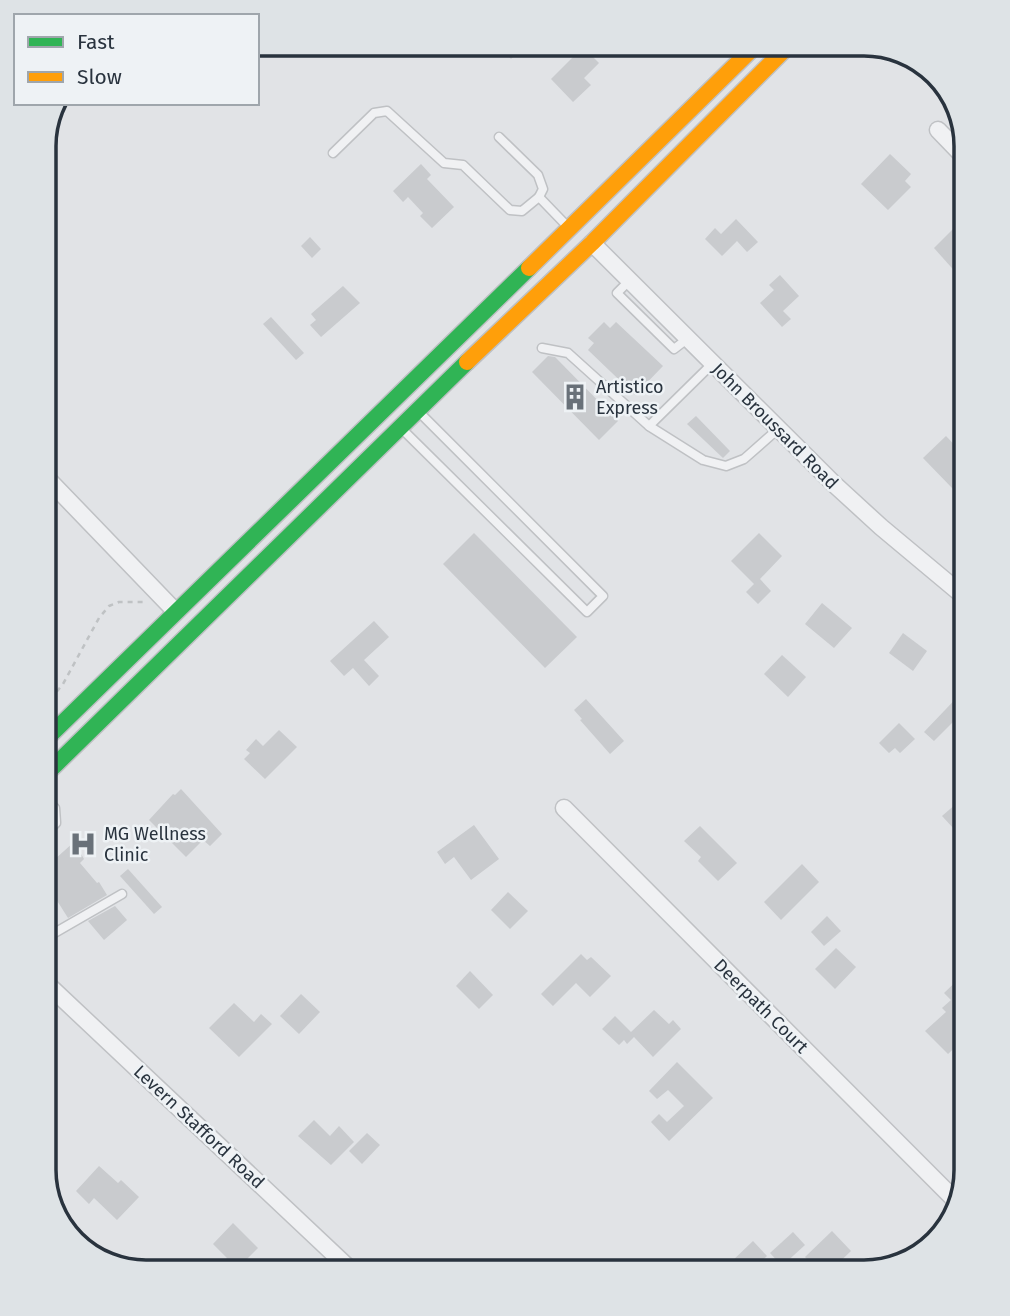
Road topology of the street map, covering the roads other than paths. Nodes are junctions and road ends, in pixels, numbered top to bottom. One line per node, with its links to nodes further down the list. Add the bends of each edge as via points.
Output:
1 (745, 56): 8 (main road)
2 (763, 56): 5 (street, via 714,107)
3 (778, 56): 5 (main road)
4 (938, 130): 7 (street)
5 (700, 135): 12 (main road)
6 (499, 136): 10 (lane, via 538,175 543,189)
7 (954, 147)
8 (649, 152): 11 (main road); 12 (main road, via 638,176 588,229)
9 (334, 153): 10 (lane, via 374,113 387,111 444,163 463,165 510,210 522,211)
10 (539, 197): 11 (lane)
11 (569, 228): 27 (main road)
12 (592, 243): 13 (street, John Broussard Road); 21 (main road)
13 (629, 281): 14 (street, John Broussard Road); 15 (lane, via 617,293)
14 (649, 300): 15 (lane); 16 (street, John Broussard Road)
15 (636, 312): 17 (lane)
16 (668, 320): 17 (lane); 18 (street, John Broussard Road)
17 (656, 332): 18 (lane, via 674,349)
18 (687, 339): 20 (street, John Broussard Road)
19 (542, 348): 22 (lane, via 568,353)
20 (712, 364): 22 (lane); 24 (street, John Broussard Road)
21 (417, 410): 23 (main road); 23 (lane, via 603,596 587,612)
22 (649, 426): 24 (lane, via 703,460 726,466 744,459)
23 (400, 427): 30 (main road)
24 (778, 429): 26 (street, John Broussard Road, via 881,527)
25 (56, 487): 27 (street)
26 (954, 588)
27 (176, 612): 28 (main road)
28 (141, 646): 29 (main road); 30 (main road, via 133,676 106,701)
29 (56, 729)
30 (89, 731): 31 (main road)
31 (56, 764)
32 (564, 808): 36 (street, Deerpath Court)
33 (122, 894): 34 (lane)
34 (56, 932)
35 (56, 992): 37 (street, Levern Stafford Road)
36 (950, 1195)
37 (340, 1260)

